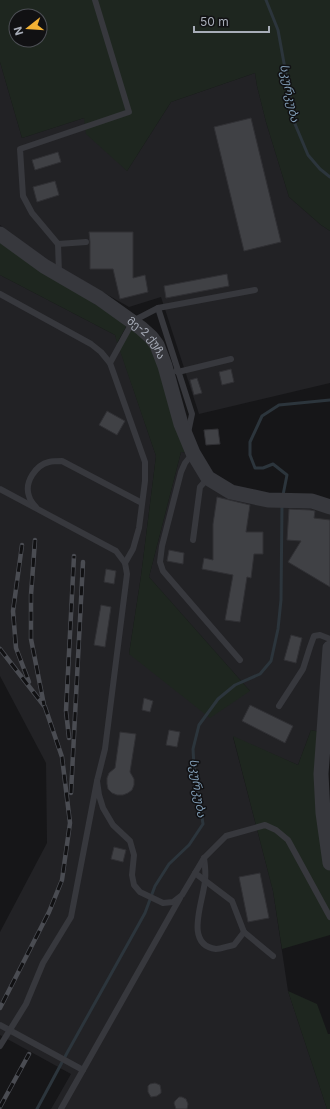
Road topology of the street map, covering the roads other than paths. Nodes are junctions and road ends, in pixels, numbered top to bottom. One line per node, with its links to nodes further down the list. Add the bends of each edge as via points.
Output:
1 (95, 0): 4 (lane, via 129,112 20,149 23,196 32,213)
2 (0, 234): 5 (street, მე-2 ქუჩა)
3 (86, 242): 4 (lane)
4 (58, 244): 5 (lane)
5 (59, 274): 9 (street, მე-2 ქუჩა)
6 (255, 290): 8 (lane)
7 (0, 294): 11 (lane, via 91,344)
8 (158, 308): 9 (lane); 12 (lane)
9 (133, 321): 11 (lane); 12 (street, მე-2 ქუჩა, via 151,337)
10 (231, 359): 12 (lane)
11 (110, 363): 16 (lane, via 145,462)
12 (172, 369): 13 (street, მე-2 ქუჩა, via 181,424)
13 (193, 453): 14 (street, მე-2 ქუჩა); 23 (lane, via 181,472 160,562 163,572)
14 (208, 478): 17 (street, მე-2 ქუჩა, via 231,492 276,500 312,501); 19 (lane, via 200,487)
15 (0, 489): 18 (lane)
16 (142, 503): 18 (lane, via 62,461 49,462 37,469 29,480 29,497); 20 (lane, via 139,528 133,549)
17 (330, 506)
18 (37, 509): 20 (lane, via 116,551)
19 (193, 540)
20 (125, 563): 25 (lane, via 127,574 105,749)
21 (330, 640): 24 (lane, via 320,635 314,636 302,669)
22 (330, 648): 27 (street, via 321,794)
23 (240, 660)
24 (279, 706)
25 (97, 781): 30 (lane, via 103,808 113,825 130,841 134,856 134,885 140,892 163,903 173,902); 35 (lane, via 71,917 43,963 26,1004)
26 (204, 858): 28 (lane); 29 (lane); 31 (lane, via 226,836 265,825 276,830 288,840)
27 (330, 863)
28 (195, 872): 29 (lane); 30 (lane)
29 (205, 880): 32 (lane, via 232,901); 32 (lane, via 196,921 198,935 206,946 217,949 234,945)
30 (182, 895): 37 (lane)
31 (330, 917)
32 (244, 932): 33 (lane)
33 (274, 956)
34 (0, 1025): 35 (lane)
35 (9, 1030): 36 (lane); 37 (lane)
36 (0, 1046)
37 (83, 1070): 38 (lane)
38 (61, 1109)

